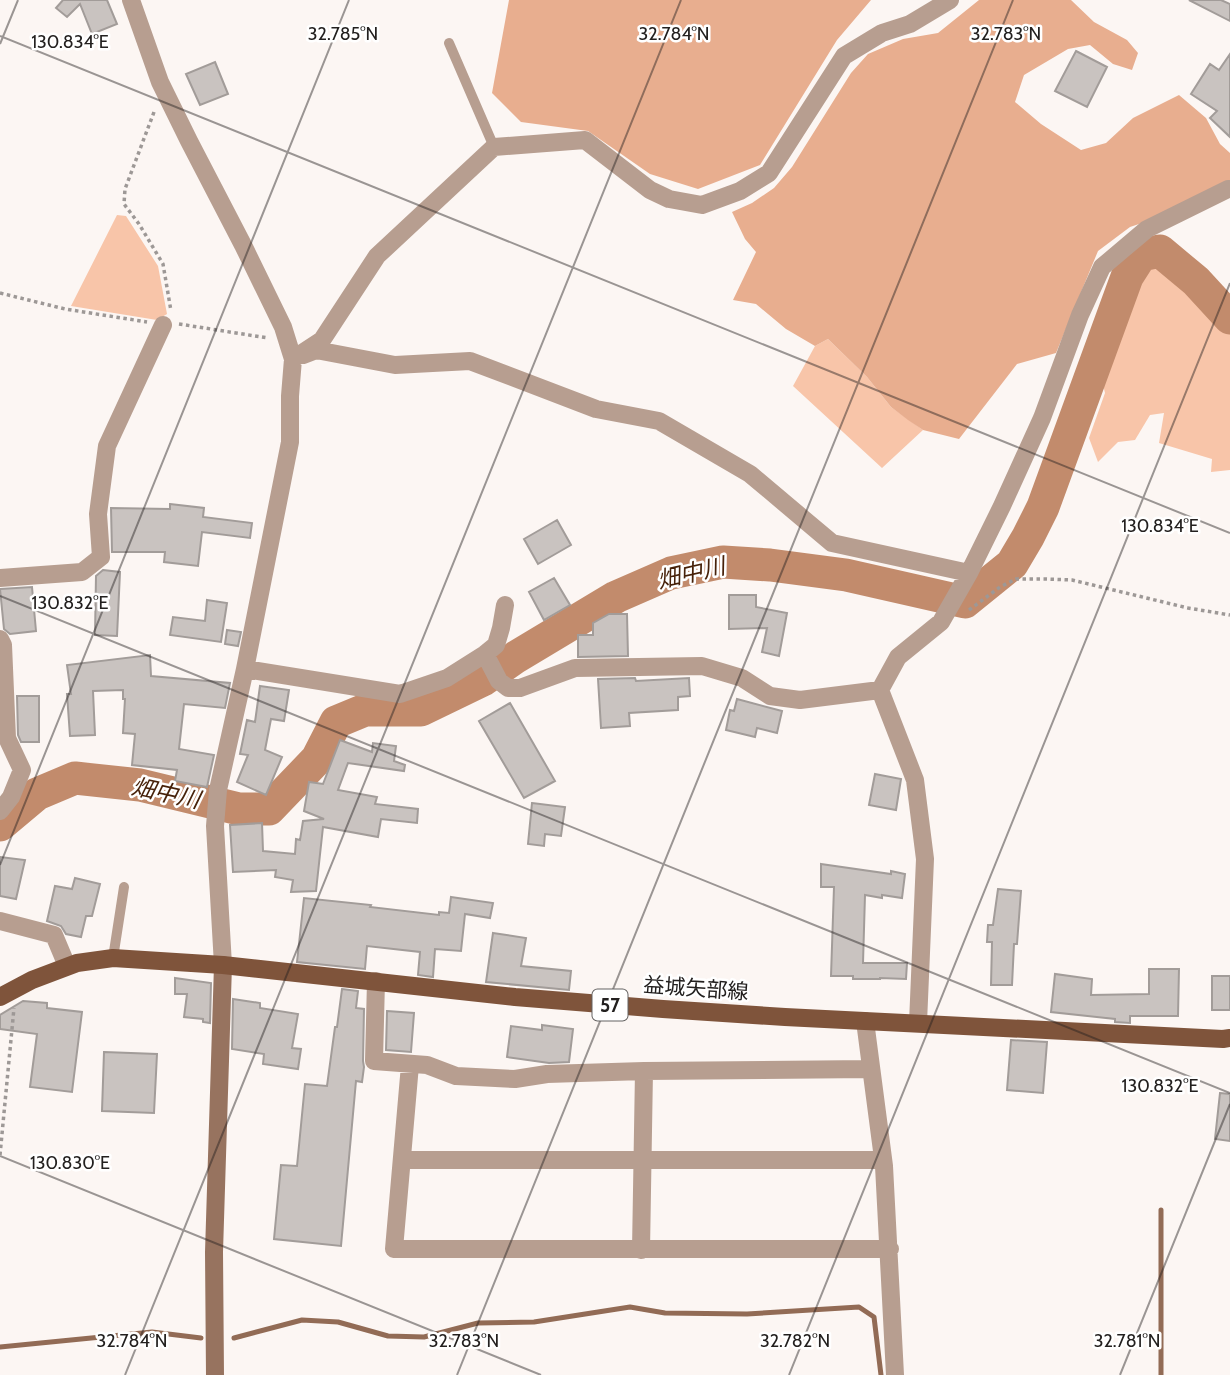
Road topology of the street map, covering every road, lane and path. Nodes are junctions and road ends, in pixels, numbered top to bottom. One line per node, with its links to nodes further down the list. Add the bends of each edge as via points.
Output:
1 (131, 0): 4 (street)
2 (950, 0): 5 (street, via 844,56 769,173 740,191 702,205 668,199 650,190 585,140)
3 (449, 43): 5 (lane)
4 (160, 82): 7 (path, via 158,102 125,189 124,204 163,264); 8 (street, via 283,327)
5 (494, 147): 8 (street, via 377,256 321,340)
6 (1230, 189): 9 (street, via 1147,229 1102,267 1042,418)
7 (167, 318): 10 (street, via 107,446 98,514 101,557 82,572)
8 (293, 359): 9 (street, via 316,350 395,365 470,361 596,409 659,421 750,474 832,543); 16 (street, via 290,442)
9 (967, 576): 13 (street)
10 (0, 578)
11 (505, 605): 15 (street, via 496,645)
12 (1230, 615): 13 (path, via 1072,580 1016,579 966,612)
13 (945, 616): 17 (street, via 898,657)
14 (0, 639): 18 (street, via 7,738 22,770)
15 (487, 657): 16 (street, via 447,678 400,694); 17 (street, via 499,681 508,688 575,668 702,666 742,678 770,696 800,700)
16 (245, 669): 22 (street, via 218,790 215,826)
17 (880, 690): 27 (street, via 915,780 925,859)
18 (0, 811)
19 (124, 887): 21 (lane)
20 (0, 921): 23 (street, via 54,935)
21 (113, 958): 22 (main road, 益城矢部線 / 57); 23 (main road, 益城矢部線 / 57)
22 (223, 965): 24 (main road, 益城矢部線 / 57); 38 (street)
23 (68, 966): 25 (main road, 益城矢部線 / 57)
24 (376, 981): 26 (main road, 益城矢部線 / 57, via 514,997); 29 (street, via 374,1061)
25 (8, 993): 32 (path)
26 (865, 1021): 27 (main road, 益城矢部線 / 57); 30 (street)
27 (918, 1023): 28 (main road, 益城矢部線 / 57)
28 (1230, 1038)
29 (410, 1065): 31 (street, via 427,1065 456,1076 515,1079); 33 (street)
30 (871, 1069): 31 (street); 35 (street)
31 (644, 1071): 34 (street)
32 (0, 1156)
33 (402, 1160): 34 (street); 37 (street, via 394,1249)
34 (642, 1160): 35 (street); 37 (street)
35 (883, 1160): 36 (street)
36 (890, 1249): 37 (street); 39 (street)
37 (641, 1250)
38 (215, 1375)
39 (895, 1375)

